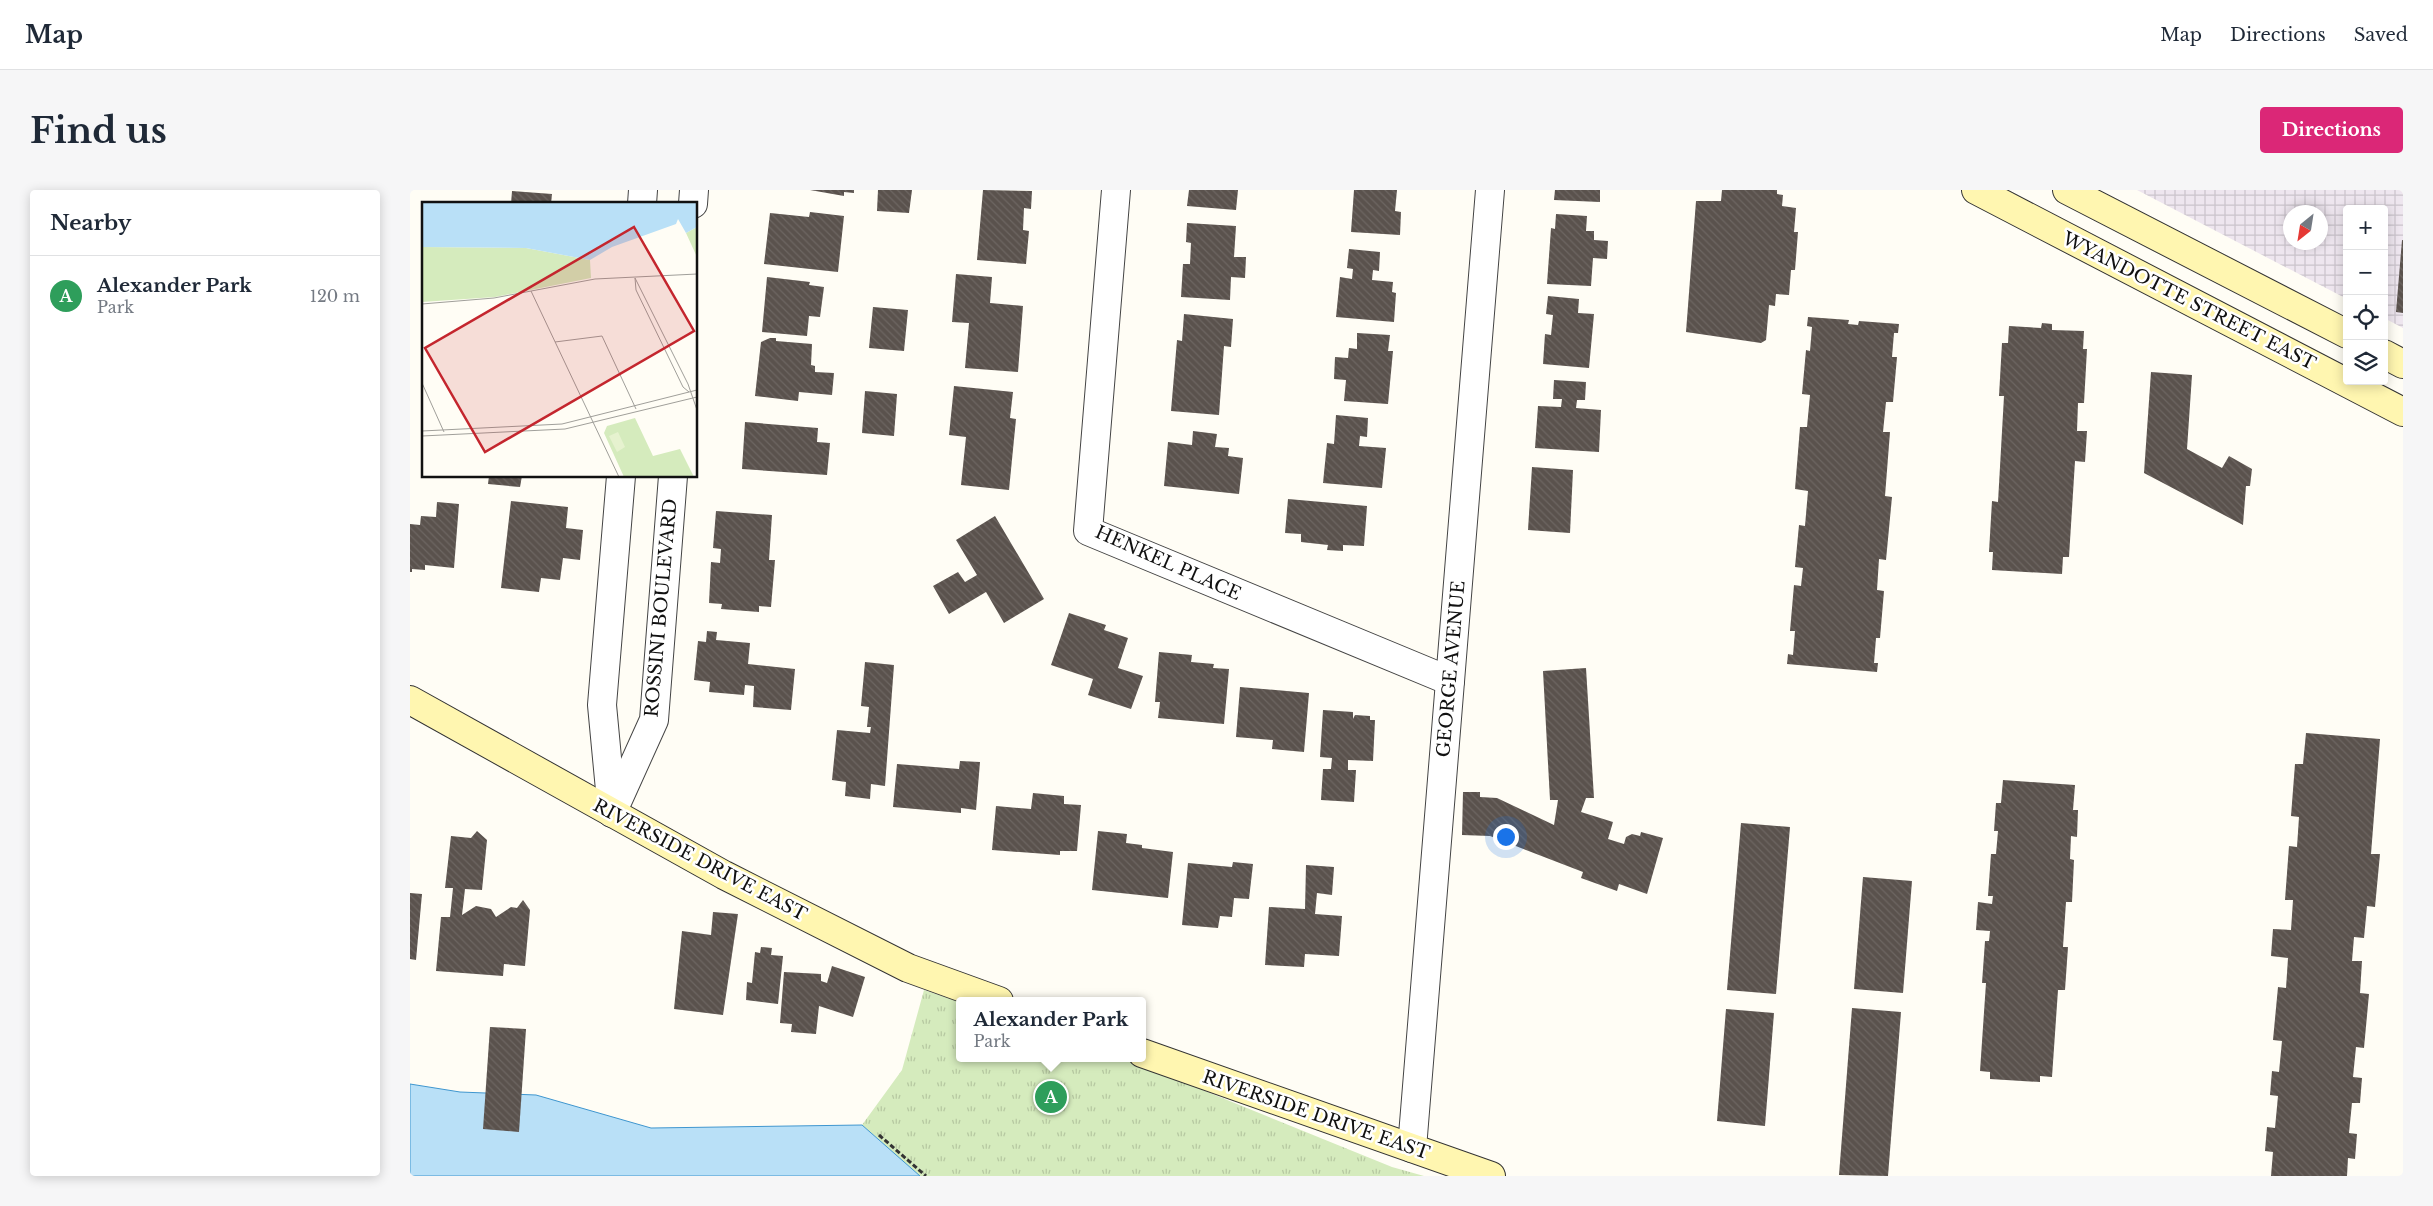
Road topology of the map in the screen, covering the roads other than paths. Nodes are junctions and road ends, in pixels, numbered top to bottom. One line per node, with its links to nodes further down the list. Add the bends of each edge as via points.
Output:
1 (1116, 190): 11 (street, HENKEL PLACE, via 1088,531)
2 (1490, 190): 11 (street, GEORGE AVENUE)
3 (1976, 190): 8 (main road, WYANDOTTE STREET EAST)
4 (2067, 190): 5 (main road)
5 (2343, 332)
6 (2388, 356): 7 (main road)
7 (2403, 364)
8 (2403, 412)
9 (621, 478): 13 (street, via 602,705)
10 (673, 478): 13 (street, ROSSINI BOULEVARD, via 654,720)
11 (1450, 681): 16 (street, GEORGE AVENUE)
12 (410, 700): 13 (main road, RIVERSIDE DRIVE EAST)
13 (612, 813): 14 (main road, RIVERSIDE DRIVE EAST, via 724,875 908,968)
14 (988, 997)
15 (1146, 1054): 16 (main road, RIVERSIDE DRIVE EAST)
16 (1412, 1148): 17 (main road, RIVERSIDE DRIVE EAST)
17 (1491, 1176)

